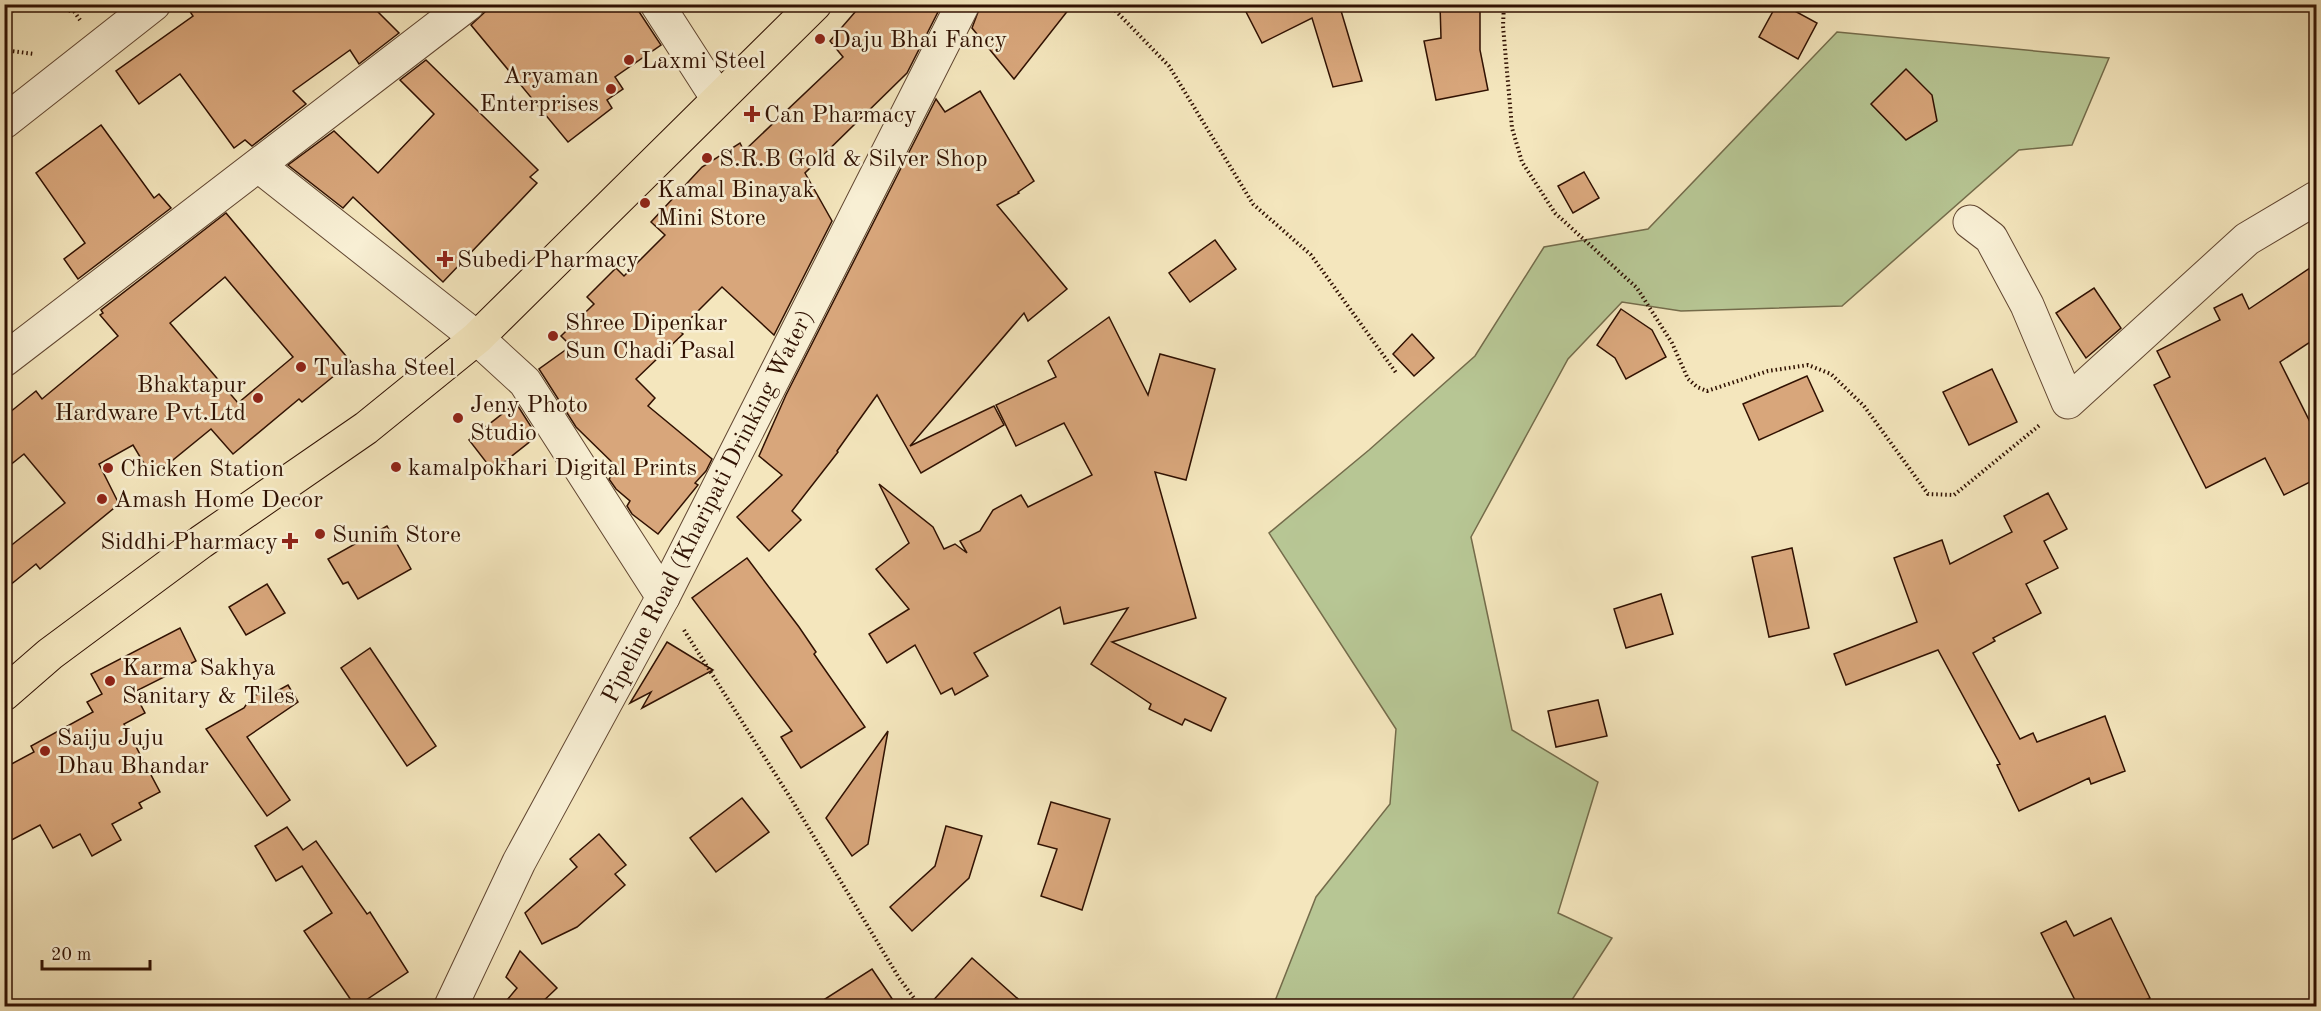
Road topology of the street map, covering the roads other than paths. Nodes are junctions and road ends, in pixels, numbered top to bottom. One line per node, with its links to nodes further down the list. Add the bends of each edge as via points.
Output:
1 (154, 4): 7 (street)
2 (468, 4): 8 (street)
3 (657, 4): 6 (street)
4 (815, 4): 6 (main road)
5 (963, 4): 13 (street, Pipeline Road (Kharipati Drinking Water))
6 (718, 99): 11 (main road)
7 (4, 122)
8 (259, 166): 11 (street); 12 (street)
9 (2316, 198): 10 (street, via 2247,239 2068,402 2027,305 1991,238)
10 (1970, 222)
11 (477, 338): 13 (street, via 525,382); 14 (main road, via 366,428 192,549)
12 (5, 359)
13 (663, 597): 15 (street, Pipeline Road (Kharipati Drinking Water), via 519,862)
14 (4, 693)
15 (451, 1006)

